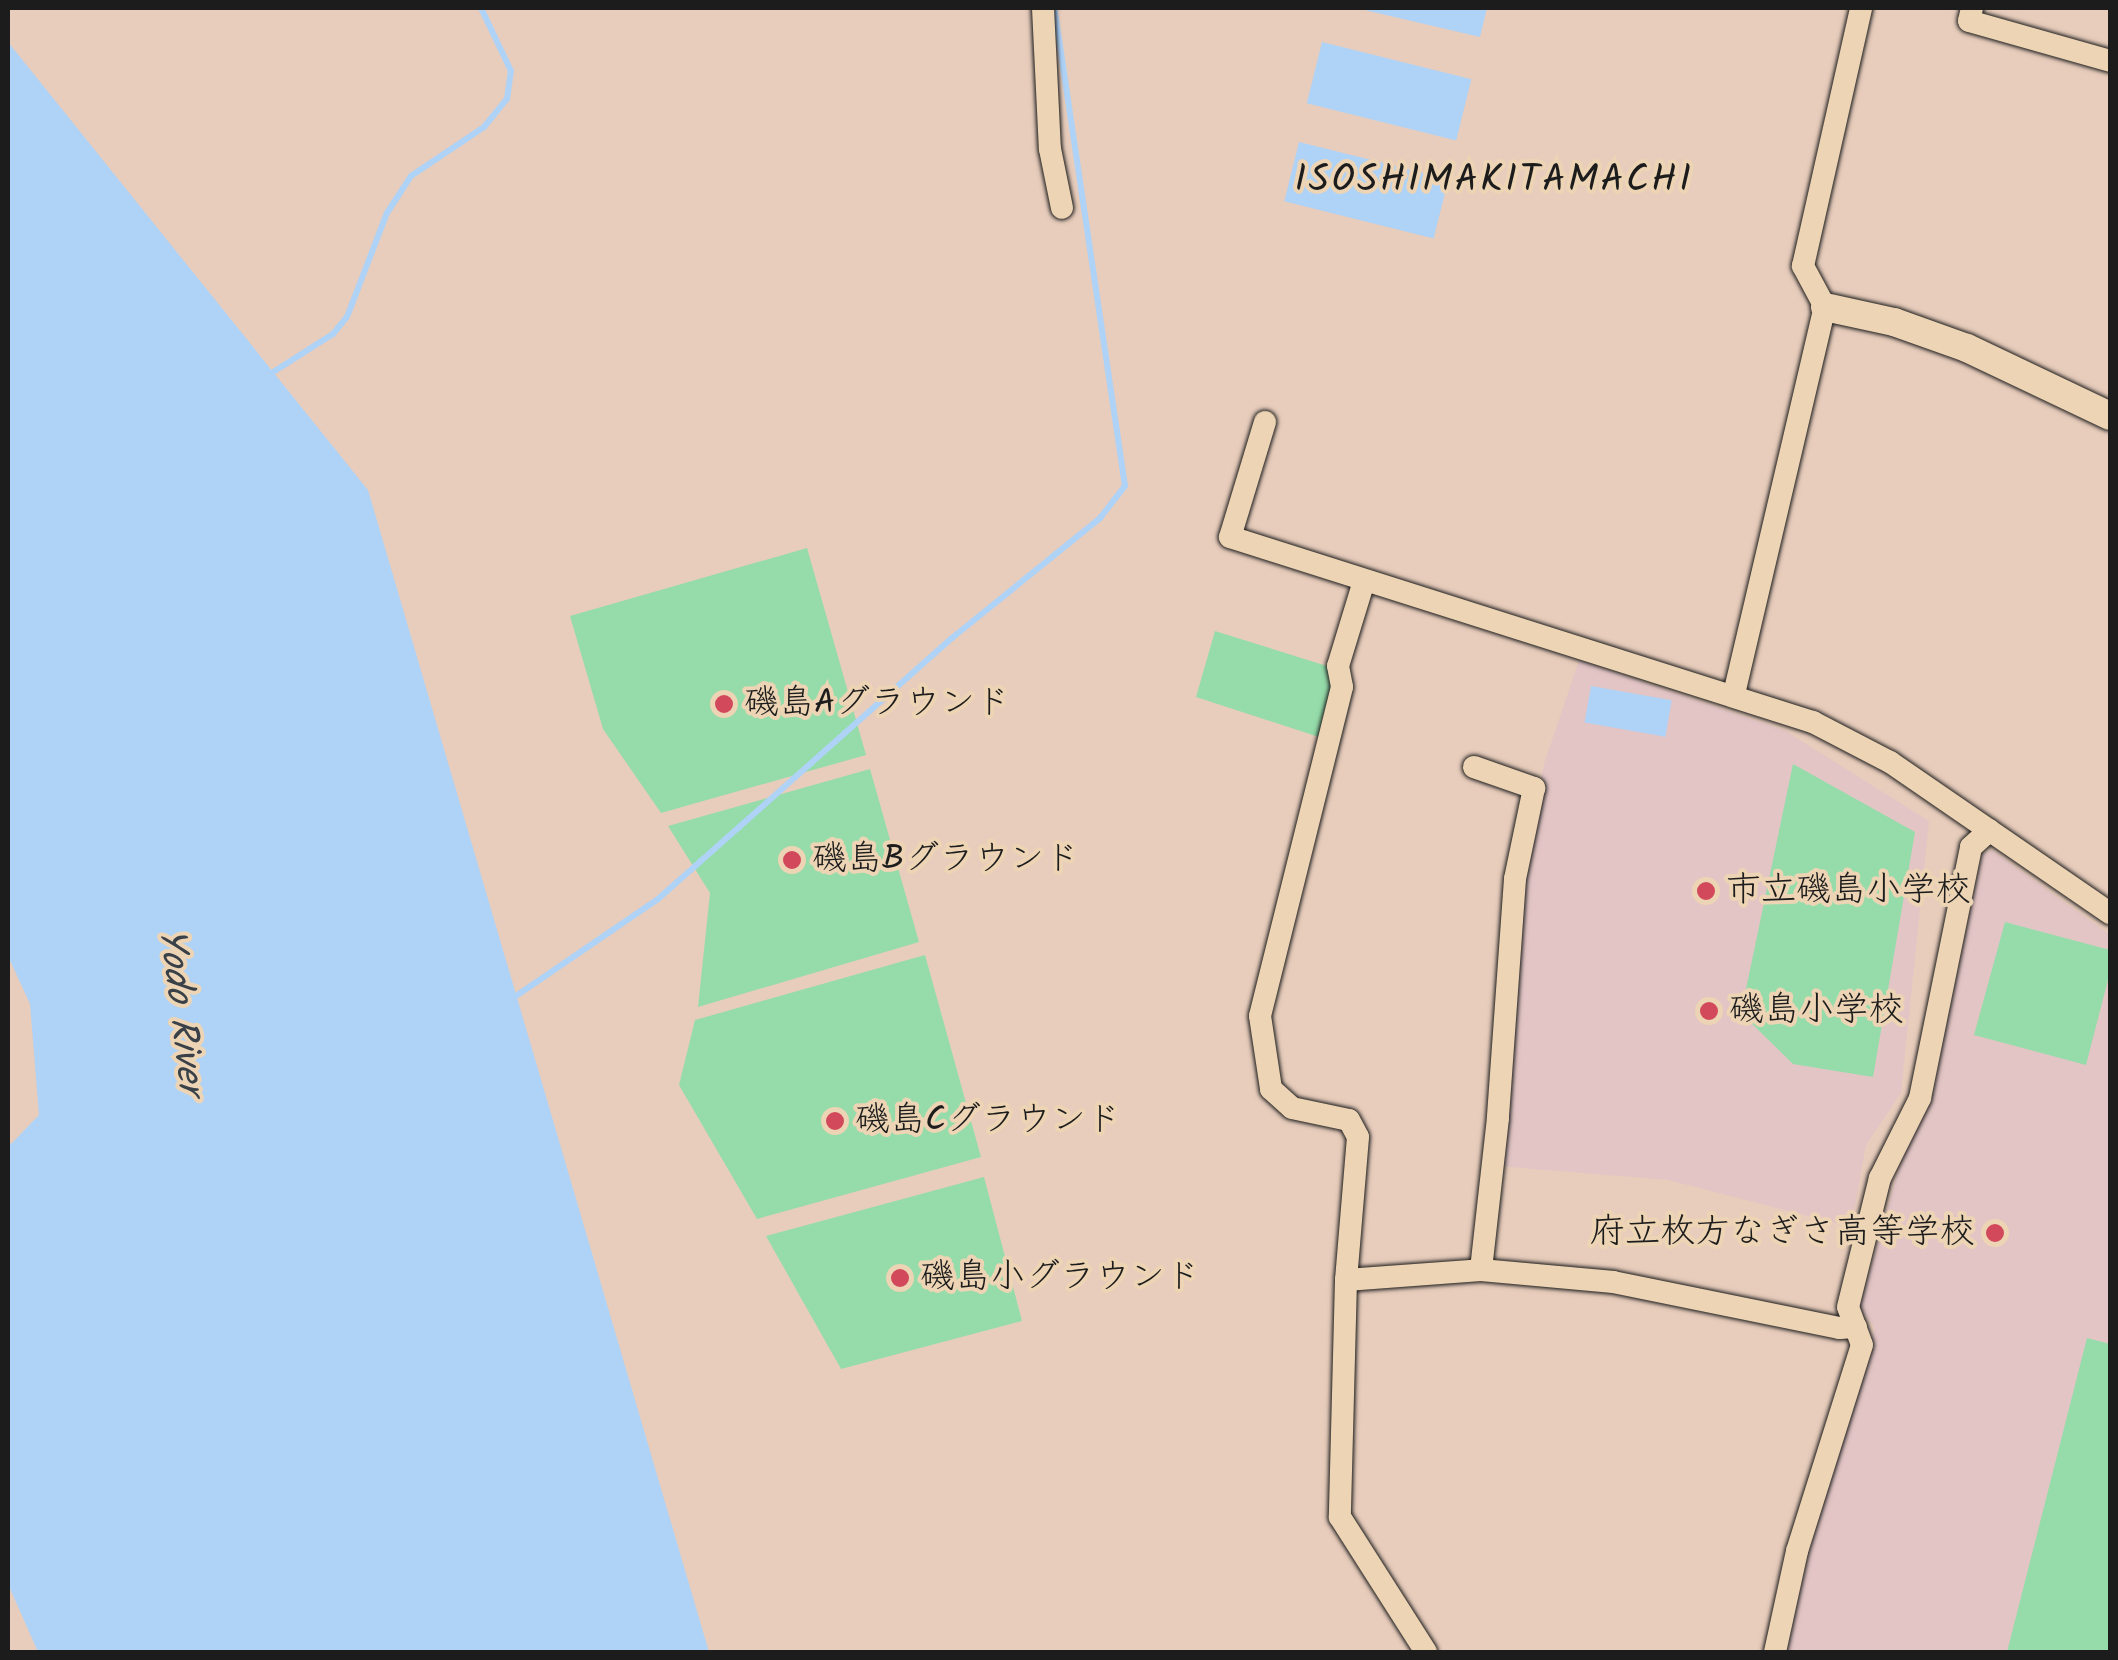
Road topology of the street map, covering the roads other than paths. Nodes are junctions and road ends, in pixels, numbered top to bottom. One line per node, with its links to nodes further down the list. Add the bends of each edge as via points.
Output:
1 (1043, 8): 5 (street, via 1050,149)
2 (1862, 8): 6 (street, via 1803,266)
3 (1972, 8): 4 (street, via 1969,20)
4 (2110, 61)
5 (1062, 208)
6 (1825, 308): 7 (street, via 1894,322 1967,348); 10 (street)
7 (2110, 416)
8 (1265, 422): 9 (street, via 1230,536)
9 (1364, 582): 10 (street); 15 (street, via 1338,666 1342,687 1260,1016 1271,1089 1292,1108 1348,1120 1358,1137)
10 (1734, 694): 12 (street, via 1859,746)
11 (1474, 766): 14 (street, via 1534,788 1515,879)
12 (1990, 830): 13 (street); 16 (street, via 1971,847 1920,1098 1880,1178 1848,1307)
13 (2110, 914)
14 (1481, 1270): 15 (street); 16 (street, via 1613,1282)
15 (1346, 1280): 17 (street, via 1340,1517)
16 (1856, 1327): 18 (street, via 1862,1345 1797,1551)
17 (1426, 1652)
18 (1775, 1652)

